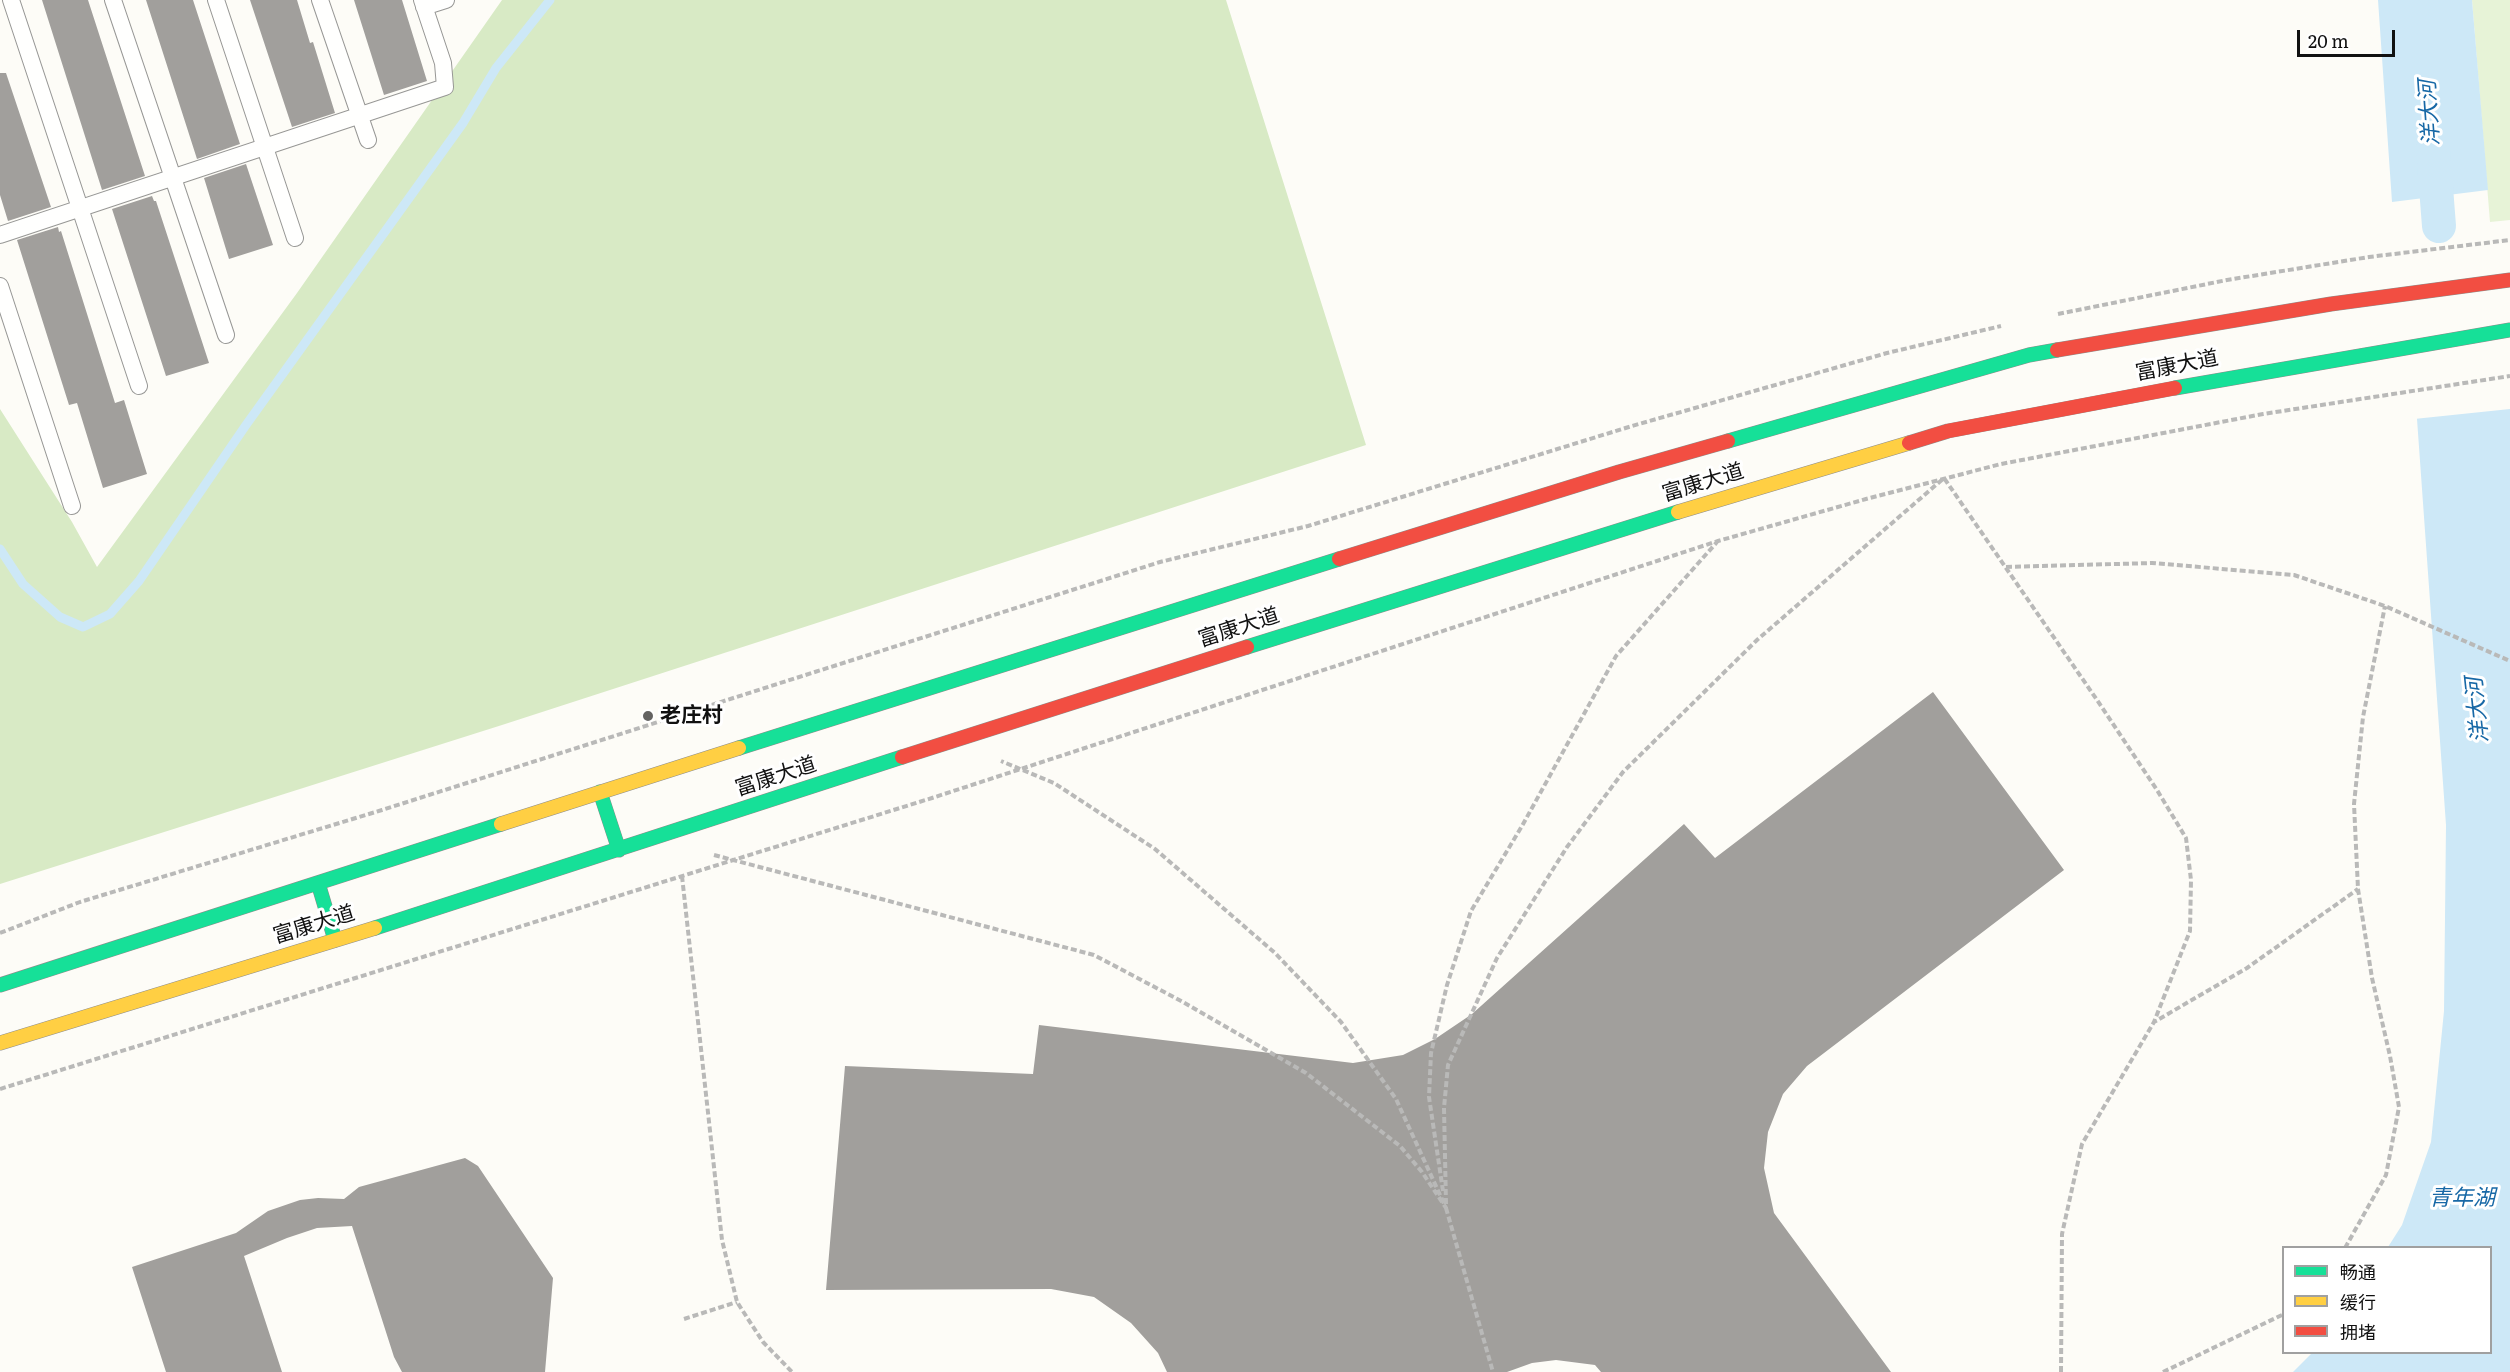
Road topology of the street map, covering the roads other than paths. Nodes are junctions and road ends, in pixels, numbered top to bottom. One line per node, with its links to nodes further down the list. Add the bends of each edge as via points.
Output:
1 (11, 0): 11 (lane)
2 (112, 0): 10 (lane)
3 (216, 0): 9 (lane)
4 (320, 0): 7 (lane)
5 (446, 0): 6 (lane)
6 (423, 4): 7 (lane, via 443,63 445,87)
7 (360, 116): 8 (lane); 9 (lane)
8 (368, 140)
9 (264, 147): 10 (lane); 13 (lane)
10 (173, 177): 11 (lane); 17 (lane)
11 (80, 208): 12 (lane); 18 (lane)
12 (0, 235)
13 (295, 238)
14 (2510, 280): 20 (street, 富康大道, via 2331,304 2029,355 1607,476)
15 (0, 286): 19 (lane)
16 (2510, 330): 21 (street, 富康大道, via 1948,431 1567,546)
17 (226, 335)
18 (139, 386)
19 (72, 506)
20 (600, 792): 21 (street); 22 (street, 富康大道)
21 (619, 850): 23 (street, 富康大道)
22 (318, 883): 23 (street); 24 (street, 富康大道)
23 (335, 940): 25 (street, 富康大道)
24 (0, 985)
25 (0, 1043)

